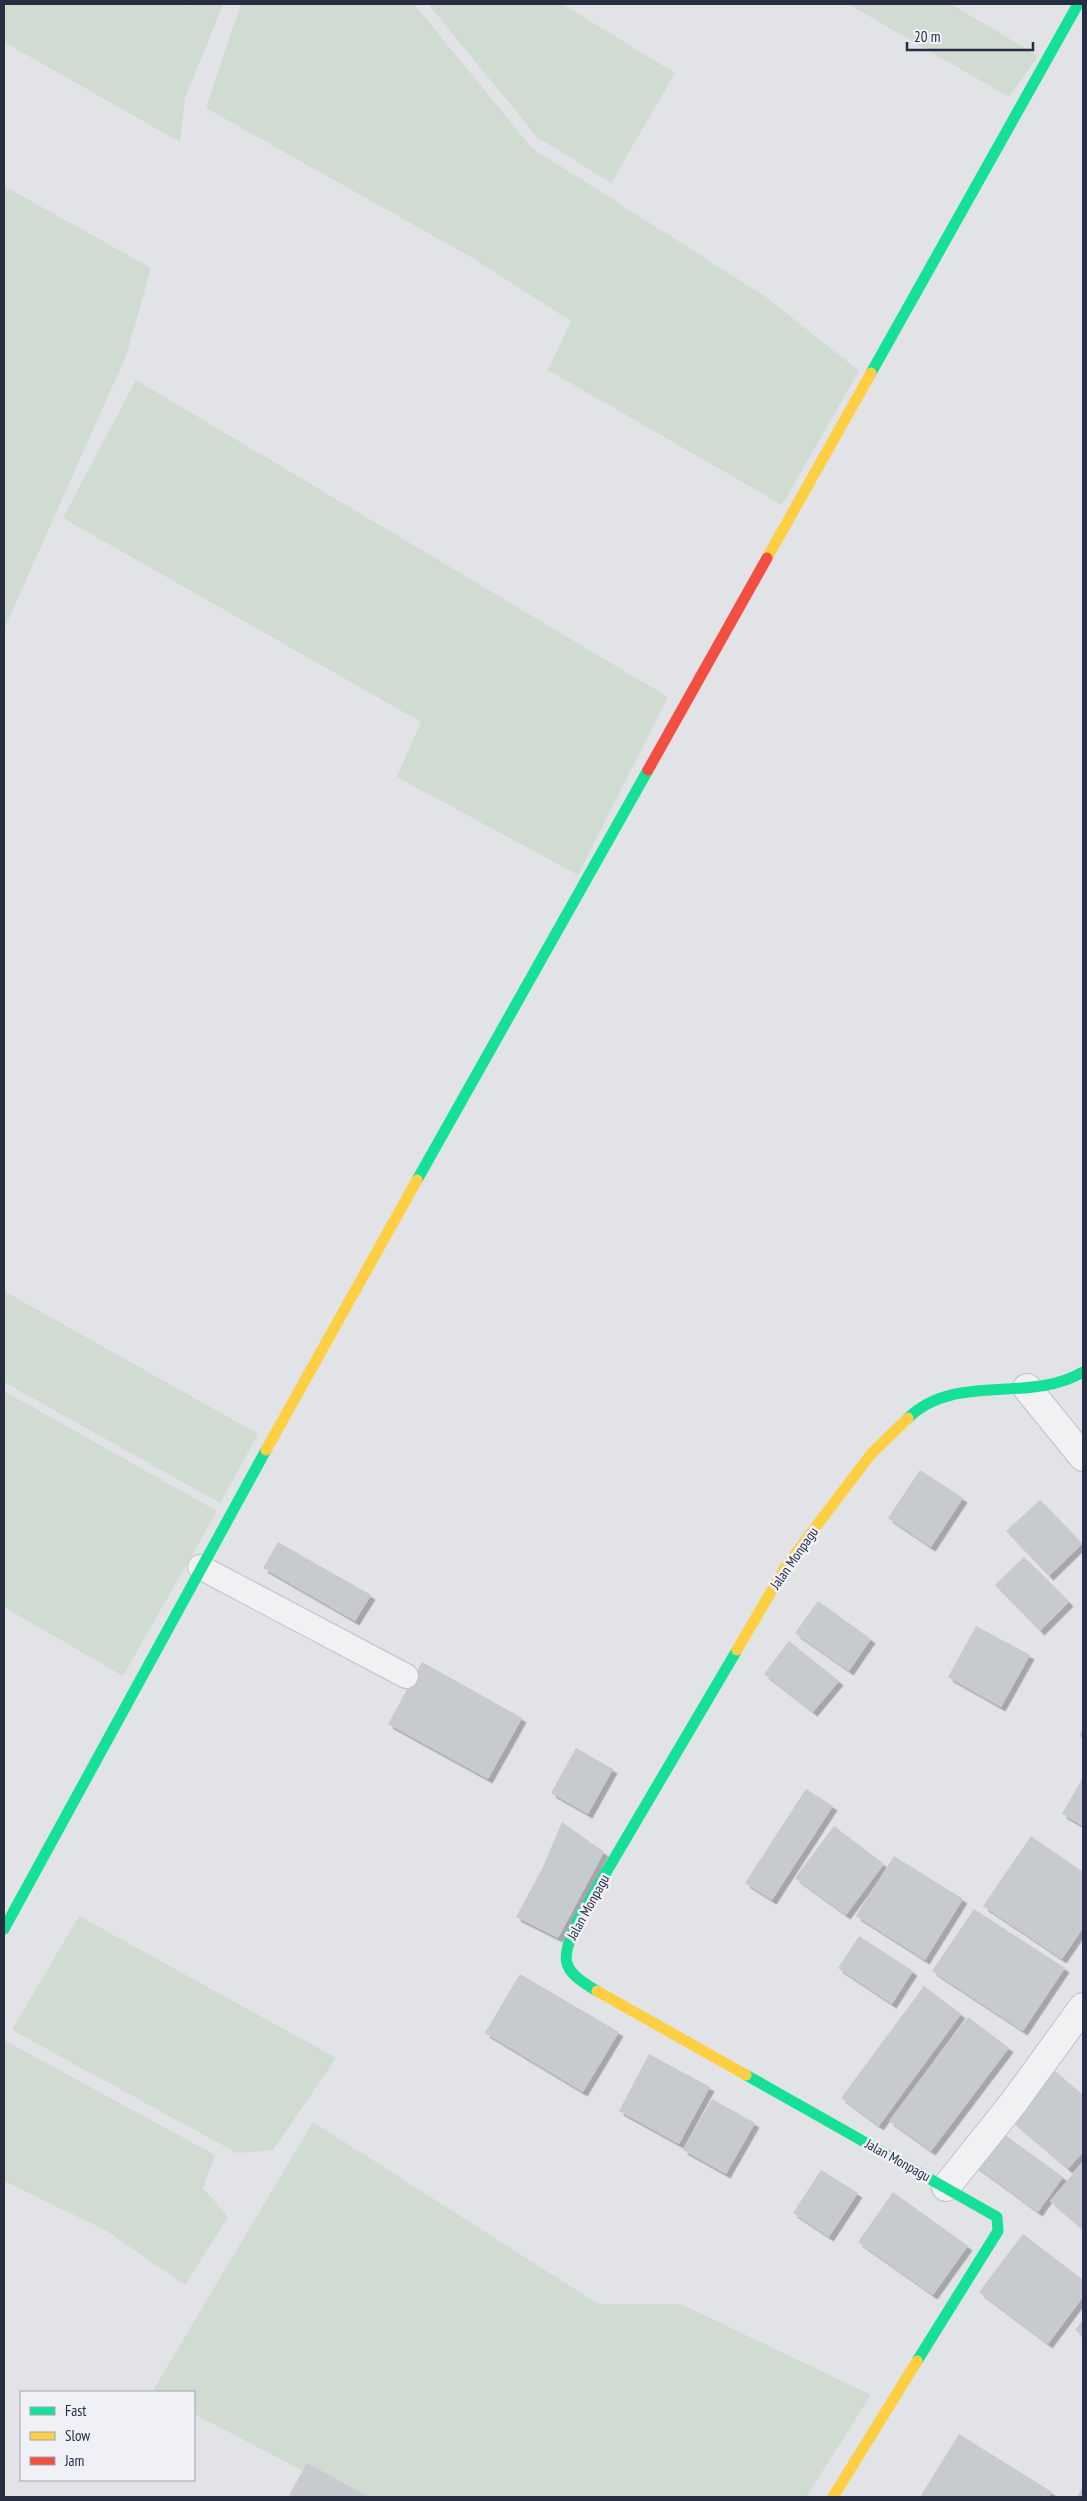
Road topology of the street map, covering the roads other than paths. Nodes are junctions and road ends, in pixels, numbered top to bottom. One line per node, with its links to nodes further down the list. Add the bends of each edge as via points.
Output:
1 (1078, 4): 5 (street)
2 (1083, 1372): 3 (street, Jalan Monpagu, via 1070,1379)
3 (1027, 1388): 4 (street); 9 (street, Jalan Monpagu, via 965,1391 934,1399 912,1414 871,1454 786,1566 578,1920 566,1948 567,1968 578,1980)
4 (1083, 1457)
5 (200, 1567): 6 (lane); 7 (street)
6 (406, 1676)
7 (4, 1929)
8 (1083, 2006): 9 (street, via 1014,2102)
9 (946, 2187): 10 (street, Jalan Monpagu, via 997,2216 998,2232)
10 (833, 2497)

